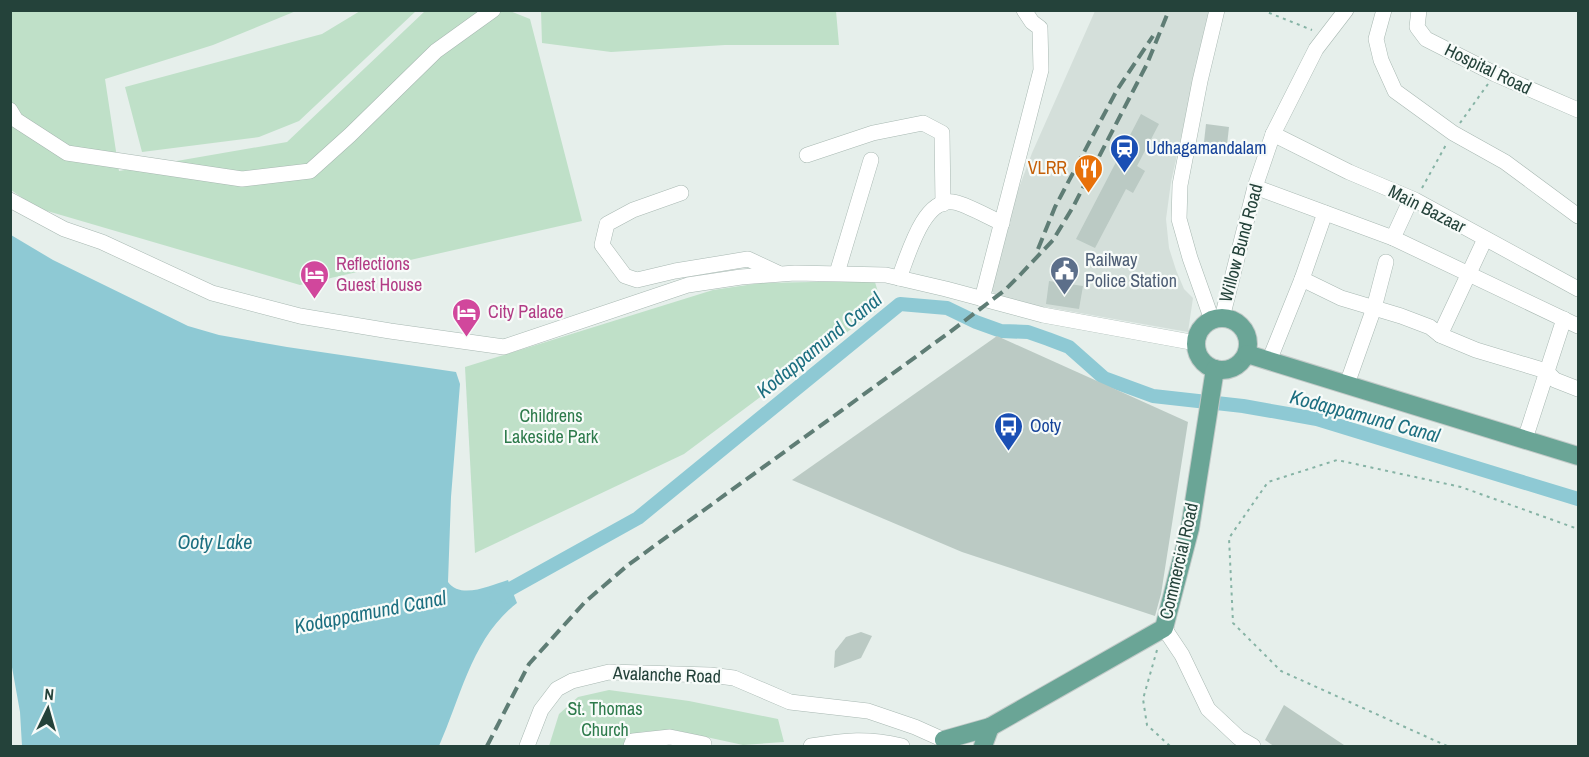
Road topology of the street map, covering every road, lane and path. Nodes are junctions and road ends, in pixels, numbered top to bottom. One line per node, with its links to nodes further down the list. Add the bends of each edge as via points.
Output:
1 (493, 10): 9 (street, via 436,51 310,171 242,179 67,153 16,120)
2 (1024, 10): 21 (street, via 1040,28 1041,70)
3 (1217, 10): 33 (street, via 1180,185 1179,219 1190,258)
4 (1262, 10): 8 (path)
5 (1346, 10): 8 (street, Willow Bund Road)
6 (1384, 10): 20 (street, via 1376,39 1395,91 1453,133 1505,162)
7 (1419, 10): 10 (street, Hospital Road, via 1417,27 1426,39)
8 (1331, 23): 11 (street, Willow Bund Road)
9 (10, 110)
10 (1578, 110)
11 (1273, 134): 14 (street, Willow Bund Road); 16 (street, Main Bazaar)
12 (807, 155): 18 (street, via 873,133 923,123 942,133)
13 (871, 160): 25 (street)
14 (1255, 187): 19 (street); 33 (street, Willow Bund Road)
15 (681, 193): 26 (street, via 607,224 602,245 625,276 637,280 748,259)
16 (1411, 199): 22 (street); 23 (street, Main Bazaar)
17 (10, 200): 26 (street, via 64,229 102,242 212,293 300,316 504,347 688,285)
18 (943, 204): 21 (street, via 953,202); 28 (street, via 929,210)
19 (1324, 213): 22 (street); 29 (street)
20 (1578, 216)
21 (1002, 222): 31 (street)
22 (1393, 238): 27 (street)
23 (1485, 239): 27 (street); 30 (street, Main Bazaar)
24 (1386, 262): 32 (street)
25 (837, 273): 26 (street); 28 (street)
26 (779, 274)
27 (1468, 274): 34 (street); 36 (street)
28 (899, 278): 31 (street)
29 (1302, 279): 32 (street); 39 (street)
30 (1578, 289)
31 (982, 299): 37 (street, via 1043,315)
32 (1374, 308): 36 (street, via 1430,327); 42 (street)
33 (1217, 319): 37 (main road, via 1201,329); 38 (main road, via 1238,323 1244,329)
34 (1564, 319): 35 (street); 41 (street)
35 (1578, 326)
36 (1440, 335): 41 (street)
37 (1196, 343): 40 (main road, via 1201,359)
38 (1246, 354): 39 (main road); 40 (main road, via 1237,365)
39 (1269, 361): 42 (main road)
40 (1215, 369): 47 (main road, Commercial Road, via 1190,528)
41 (1547, 372): 43 (street, via 1555,380); 44 (street)
42 (1347, 384): 44 (main road)
43 (1578, 389)
44 (1525, 439): 45 (main road)
45 (1578, 456)
46 (1578, 529): 58 (path, via 1461,487 1337,460 1268,482 1229,538 1233,623 1281,671)
47 (1164, 628): 48 (main road, Commercial Road); 56 (path, via 1143,699 1147,725); 57 (street, via 1208,709)
48 (990, 727): 50 (main road, Commercial Road); 55 (main road)
49 (530, 743): 50 (street, Avalanche Road, via 541,710 557,689 609,672 734,678 790,702 868,711)
50 (951, 743)
51 (707, 746): 52 (street, via 670,738 633,741)
52 (631, 747)
53 (812, 747): 54 (street, via 844,741 878,741)
54 (902, 747)
55 (983, 747)
56 (1170, 747)
57 (1253, 747)
58 (1447, 747)

